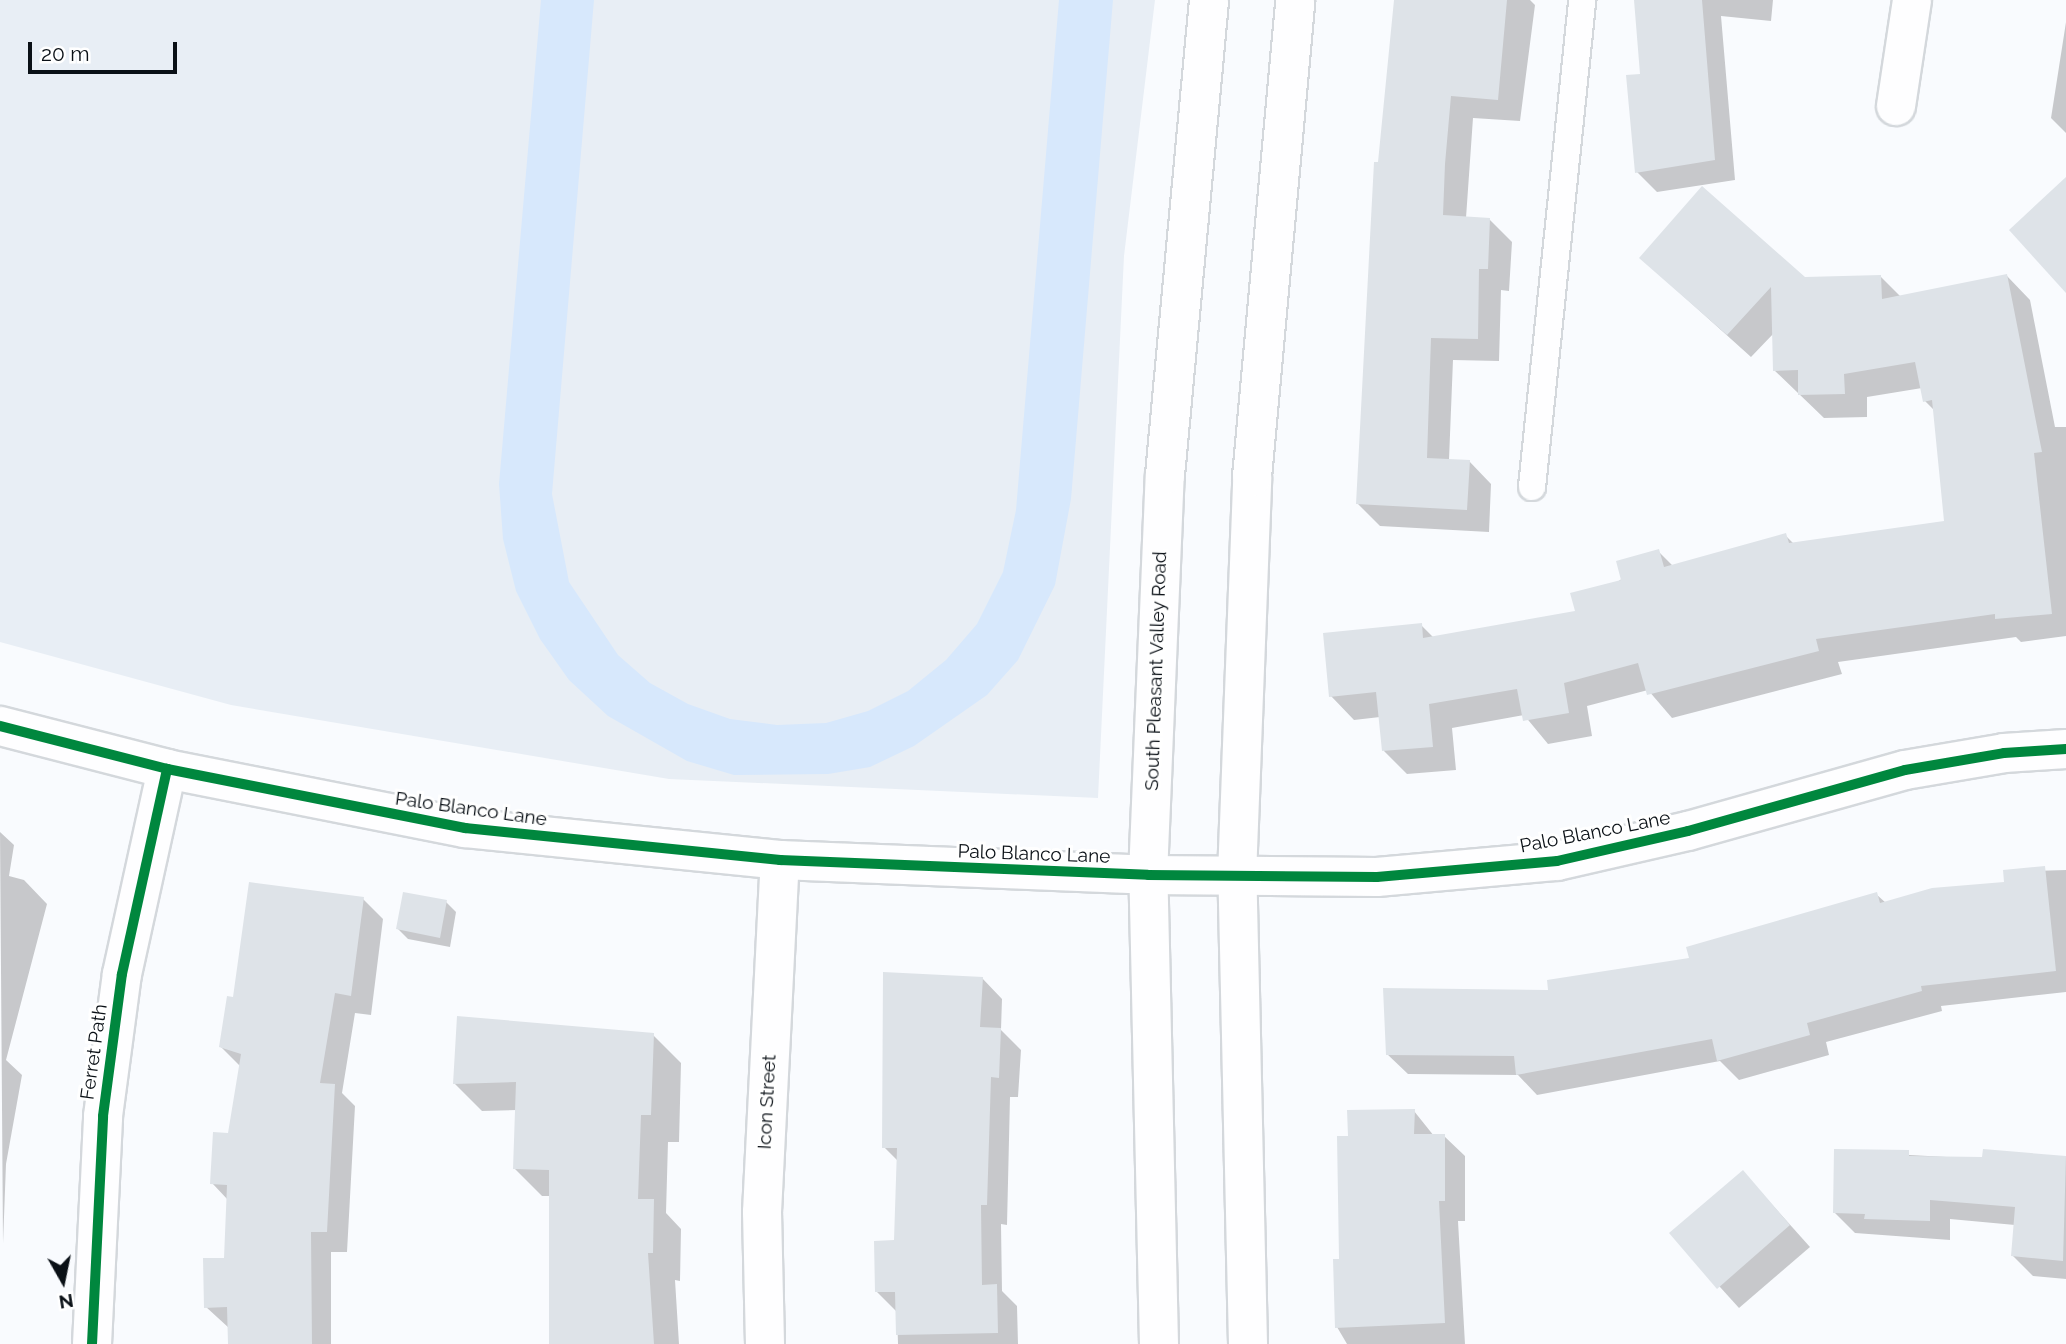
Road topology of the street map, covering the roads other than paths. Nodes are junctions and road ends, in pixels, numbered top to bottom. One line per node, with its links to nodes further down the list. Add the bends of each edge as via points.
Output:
1 (1209, 0): 11 (street, South Pleasant Valley Road, via 1165,475)
2 (1295, 0): 12 (street, via 1252,477)
3 (1582, 0): 6 (lane)
4 (1912, 0): 5 (street)
5 (1896, 106)
6 (1532, 487)
7 (0, 726): 9 (street, Palo Blanco Lane)
8 (2066, 749): 12 (street, Palo Blanco Lane, via 2004,753 1905,770 1688,831 1557,861 1377,877)
9 (167, 769): 10 (street, Palo Blanco Lane, via 465,828); 13 (street, Ferret Path, via 122,974 93,1254)
10 (780, 860): 11 (street, Palo Blanco Lane); 14 (street, Icon Street, via 762,1212)
11 (1148, 875): 12 (street, Palo Blanco Lane); 15 (street, South Pleasant Valley Road)
12 (1237, 876): 16 (street)
13 (92, 1344)
14 (765, 1344)
15 (1159, 1344)
16 (1248, 1344)

